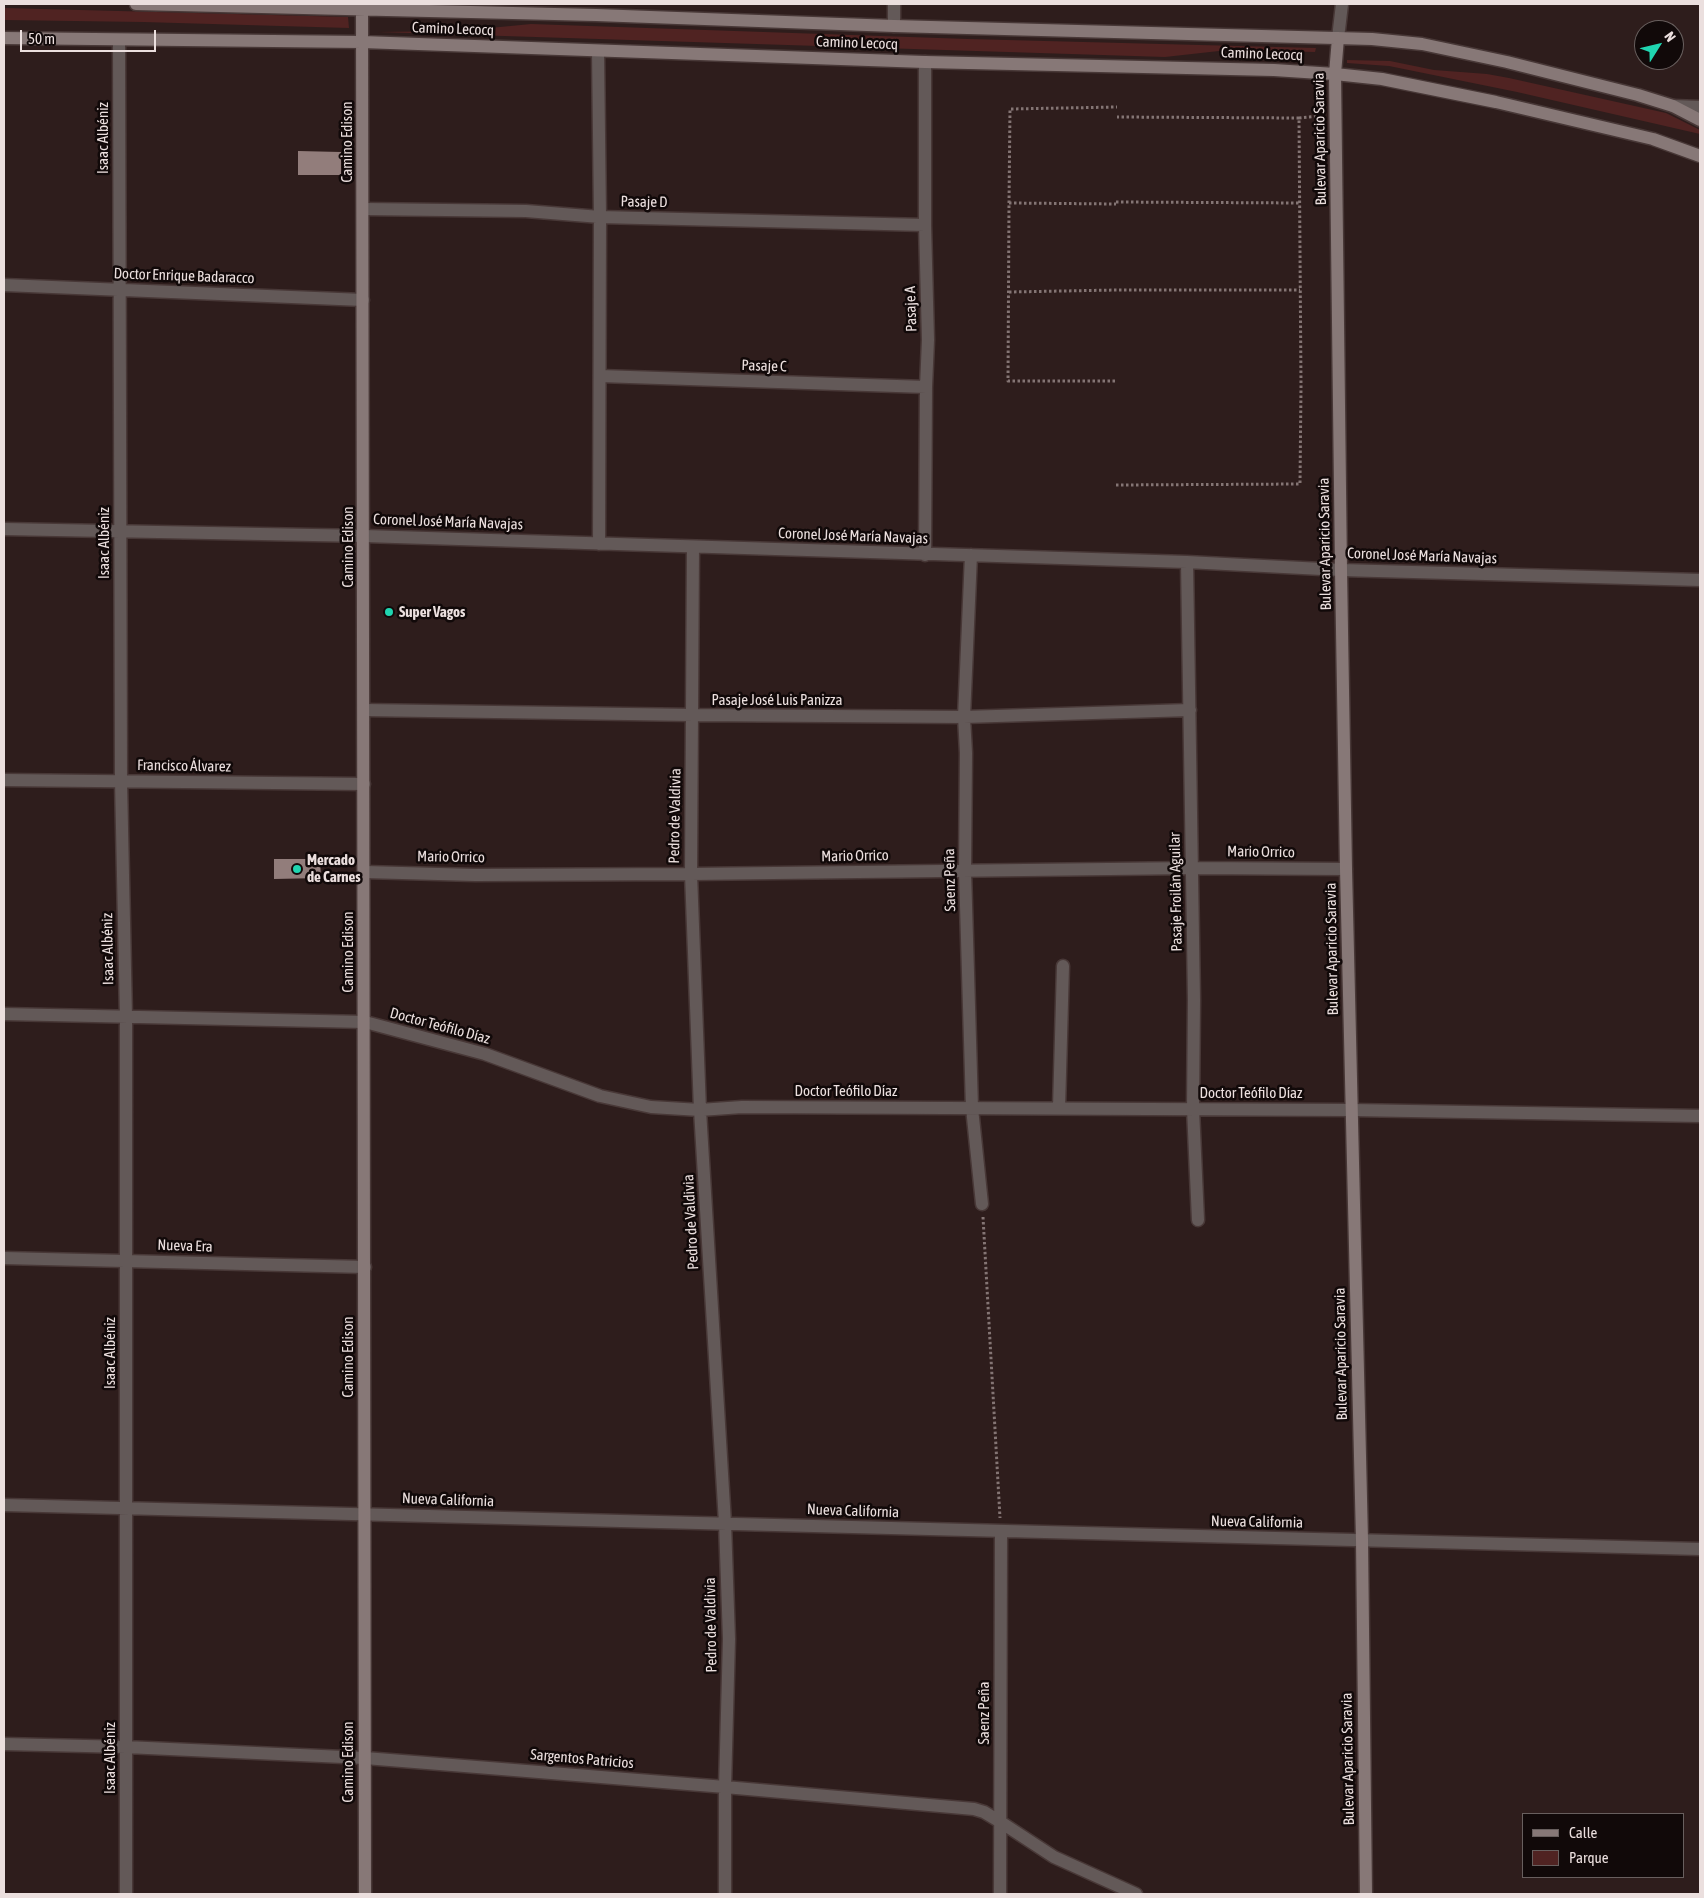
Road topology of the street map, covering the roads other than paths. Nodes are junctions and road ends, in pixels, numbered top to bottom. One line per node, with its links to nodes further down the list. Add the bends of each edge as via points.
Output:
1 (136, 4): 4 (street, Camino Lecocq)
2 (894, 4): 5 (street)
3 (1342, 4): 7 (street, Bulevar Aparicio Saravia)
4 (362, 10): 5 (street, Camino Lecocq); 9 (street, Camino Edison)
5 (894, 26): 7 (street, Camino Lecocq)
6 (4, 38): 8 (street, Camino Lecocq)
7 (1338, 38): 12 (street, Bulevar Aparicio Saravia); 13 (street, Camino Lecocq, via 1422,44 1507,62)
8 (120, 40): 9 (street, Camino Lecocq); 21 (street, Isaac Albéniz)
9 (362, 42): 10 (street, Camino Lecocq); 17 (street, Camino Edison)
10 (598, 51): 11 (street, Camino Lecocq); 18 (street)
11 (925, 62): 12 (street, Camino Lecocq); 19 (street, Pasaje A)
12 (1335, 74): 16 (street, Camino Lecocq, via 1382,79 1496,102 1653,139); 33 (street, Bulevar Aparicio Saravia)
13 (1673, 106): 14 (street); 15 (street, Camino Lecocq)
14 (1700, 107)
15 (1700, 120)
16 (1700, 156)
17 (363, 209): 18 (street, Pasaje D, via 526,211); 22 (street, Camino Edison)
18 (600, 217): 19 (street, Pasaje D); 23 (street)
19 (925, 225): 24 (street, Pasaje A)
20 (4, 285): 21 (street, Doctor Enrique Badaracco)
21 (120, 289): 22 (street, Doctor Enrique Badaracco); 26 (street, Isaac Albéniz)
22 (363, 300): 27 (street, Camino Edison)
23 (600, 376): 24 (street, Pasaje C); 28 (street)
24 (926, 388): 30 (street, Pasaje A)
25 (4, 529): 26 (street, Coronel José María Navajas)
26 (120, 531): 27 (street, Coronel José María Navajas); 40 (street, Isaac Albéniz)
27 (364, 536): 28 (street, Coronel José María Navajas); 35 (street, Camino Edison)
28 (599, 544): 29 (street, Coronel José María Navajas)
29 (693, 547): 30 (street, Coronel José María Navajas); 37 (street, Pedro de Valdivia)
30 (925, 555): 31 (street, Coronel José María Navajas)
31 (971, 555): 32 (street, Coronel José María Navajas); 38 (street, Saenz Peña)
32 (1187, 562): 33 (street, Coronel José María Navajas); 36 (street, Pasaje Froilán Aguilar)
33 (1341, 570): 34 (street, Coronel José María Navajas); 43 (street, Bulevar Aparicio Saravia)
34 (1700, 580)
35 (364, 710): 37 (street, Pasaje José Luis Panizza); 41 (street, Camino Edison)
36 (1190, 710): 38 (street, Pasaje José Luis Panizza); 42 (street, Pasaje Froilán Aguilar)
37 (693, 716): 38 (street, Pasaje José Luis Panizza); 46 (street, Pedro de Valdivia)
38 (964, 717): 44 (street, Saenz Peña)
39 (4, 780): 40 (street, Francisco Álvarez)
40 (121, 781): 41 (street, Francisco Álvarez); 49 (street, Isaac Albéniz)
41 (364, 784): 45 (street, Camino Edison)
42 (1192, 868): 43 (street, Mario Orrico); 44 (street, Mario Orrico); 53 (street, Pasaje Froilán Aguilar)
43 (1346, 869): 55 (street, Bulevar Aparicio Saravia)
44 (965, 871): 46 (street, Mario Orrico); 51 (street, Saenz Peña)
45 (365, 872): 46 (street, Mario Orrico); 50 (street, Camino Edison)
46 (691, 874): 54 (street, Pedro de Valdivia)
47 (1063, 966): 52 (street)
48 (4, 1014): 49 (street, Doctor Teófilo Díaz)
49 (126, 1017): 50 (street, Doctor Teófilo Díaz); 60 (street, Isaac Albéniz)
50 (364, 1022): 54 (street, Doctor Teófilo Díaz, via 486,1054 600,1096 651,1107); 61 (street, Camino Edison)
51 (972, 1108): 52 (street, Doctor Teófilo Díaz); 54 (street, Doctor Teófilo Díaz, via 742,1107); 57 (street, Saenz Peña)
52 (1058, 1108): 53 (street, Doctor Teófilo Díaz)
53 (1193, 1109): 55 (street, Doctor Teófilo Díaz); 58 (street, Pasaje Froilán Aguilar)
54 (700, 1110): 65 (street, Pedro de Valdivia)
55 (1352, 1110): 56 (street, Doctor Teófilo Díaz); 67 (street, Bulevar Aparicio Saravia)
56 (1700, 1116)
57 (982, 1204)
58 (1198, 1220)
59 (4, 1258): 60 (street, Nueva Era)
60 (126, 1261): 61 (street, Nueva Era); 63 (street, Isaac Albéniz)
61 (365, 1267): 64 (street, Camino Edison)
62 (4, 1505): 63 (street, Nueva California)
63 (126, 1508): 64 (street, Nueva California); 70 (street, Isaac Albéniz)
64 (365, 1514): 65 (street, Nueva California); 71 (street, Camino Edison)
65 (725, 1523): 66 (street, Nueva California); 72 (street, Pedro de Valdivia, via 729,1639)
66 (1001, 1532): 67 (street, Nueva California); 73 (street, Saenz Peña)
67 (1362, 1540): 68 (street, Nueva California); 79 (street, Bulevar Aparicio Saravia)
68 (1700, 1549)
69 (4, 1744): 70 (street, Sargentos Patricios)
70 (126, 1747): 71 (street, Sargentos Patricios); 74 (street, Isaac Albéniz)
71 (365, 1758): 72 (street, Sargentos Patricios); 75 (street, Camino Edison)
72 (725, 1787): 73 (street, Sargentos Patricios, via 974,1809); 76 (street, Pedro de Valdivia)
73 (999, 1821): 77 (street, Saenz Peña); 78 (street, Sargentos Patricios, via 1054,1857)
74 (126, 1894)
75 (365, 1894)
76 (725, 1894)
77 (1000, 1894)
78 (1136, 1894)
79 (1366, 1894)

